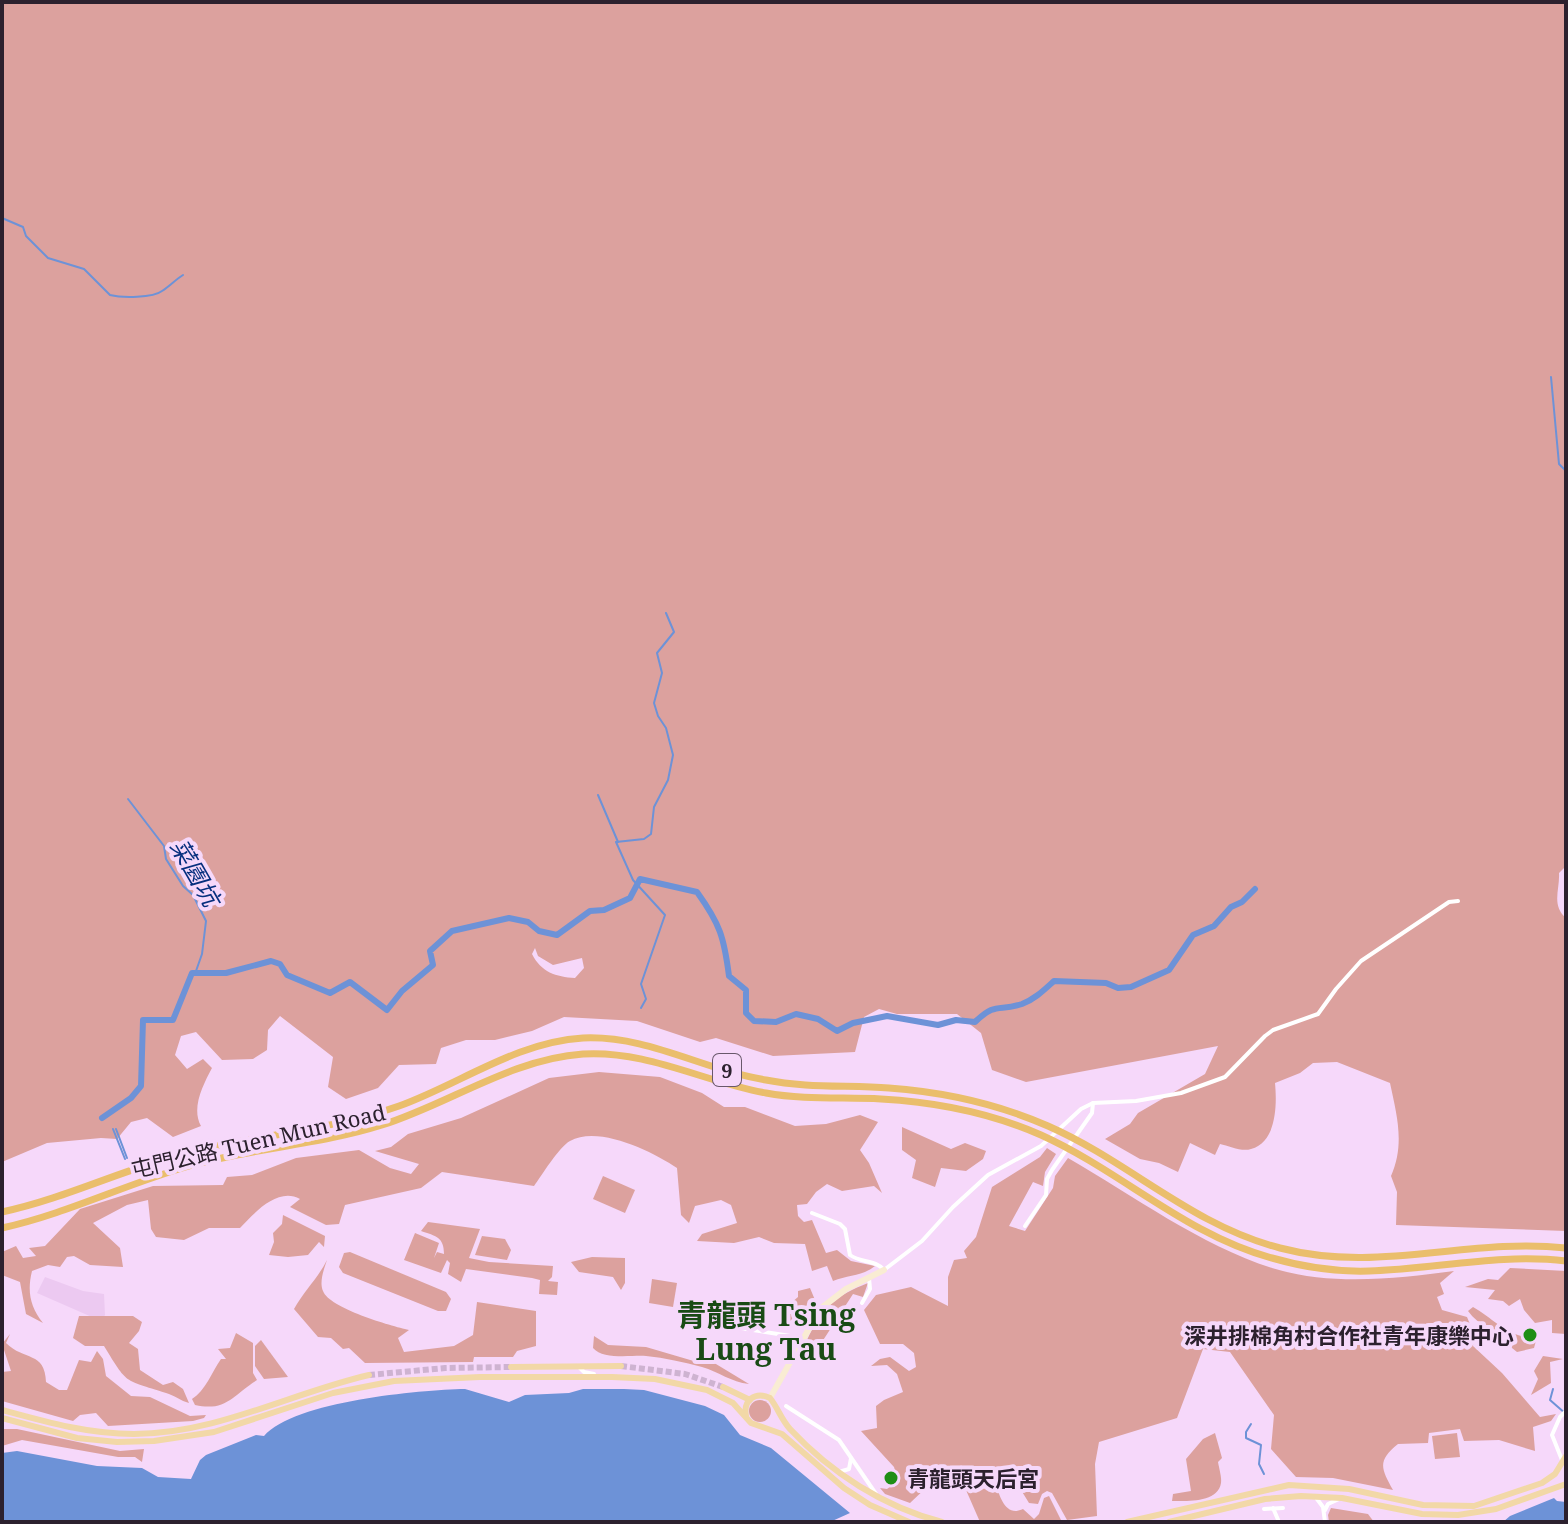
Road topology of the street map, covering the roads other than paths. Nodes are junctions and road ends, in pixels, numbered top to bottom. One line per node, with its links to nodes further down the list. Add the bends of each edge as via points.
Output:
1 (1458, 901): 2 (street, via 1361,961 1318,1014 1269,1033 1225,1077 1181,1093)
2 (1093, 1103): 5 (street); 9 (street, via 1041,1146 988,1175 922,1241)
3 (2, 1212): 7 (highway, 屯門公路 Tuen Mun Road / 9, via 187,1152 375,1113 529,1048 604,1038 642,1043 768,1081 907,1089 986,1105 1049,1127 1212,1223 1296,1252 1372,1259 1499,1246)
4 (812, 1213): 9 (street, via 845,1229 850,1255)
5 (1025, 1226)
6 (2, 1228): 8 (highway, 屯門公路 Tuen Mun Road / 9, via 192,1165 380,1126 519,1068 582,1054 632,1056 770,1094 932,1104 982,1115 1039,1135 1211,1235 1298,1264 1369,1271 1501,1259)
7 (1566, 1248)
8 (1566, 1261)
9 (884, 1270): 10 (street)
10 (869, 1278): 11 (street); 13 (street, via 828,1301)
11 (862, 1303)
12 (727, 1326): 13 (street)
13 (803, 1338): 20 (street)
14 (621, 1366): 16 (main road)
15 (511, 1367): 16 (main road)
16 (579, 1367): 18 (street)
17 (369, 1375): 23 (main road, via 218,1422 150,1434 85,1431)
18 (612, 1377): 26 (main road, via 707,1390); 27 (main road, via 459,1377 384,1383 333,1393 214,1432 154,1441 90,1440)
19 (723, 1387): 21 (main road)
20 (770, 1398): 21 (main road); 24 (main road)
21 (750, 1400): 26 (main road)
22 (789, 1409): 29 (street, via 828,1431)
23 (2, 1410)
24 (776, 1411): 28 (main road); 32 (main road)
25 (1566, 1411): 30 (street, via 1552,1439)
26 (746, 1416): 28 (main road)
27 (2, 1418)
28 (764, 1426): 41 (main road, via 782,1434 851,1493)
29 (849, 1452): 32 (street, via 850,1468); 36 (street)
30 (1564, 1458): 31 (main road)
31 (1558, 1468): 33 (main road); 43 (main road, via 1538,1485 1474,1506 1423,1505 1349,1489 1289,1485)
32 (839, 1472): 36 (main road)
33 (1566, 1484): 35 (main road, via 1496,1509 1458,1515 1422,1514)
34 (1311, 1495): 35 (main road); 40 (street); 44 (main road, via 1265,1499)
35 (1342, 1498): 40 (street, via 1328,1504)
36 (880, 1499): 42 (main road)
37 (1273, 1508): 38 (street); 39 (street); 45 (street)
38 (1283, 1508)
39 (1264, 1509)
40 (1324, 1513): 46 (street)
41 (909, 1522)
42 (942, 1522)
43 (1127, 1522)
44 (1169, 1522)
45 (1279, 1522)
46 (1325, 1522)

